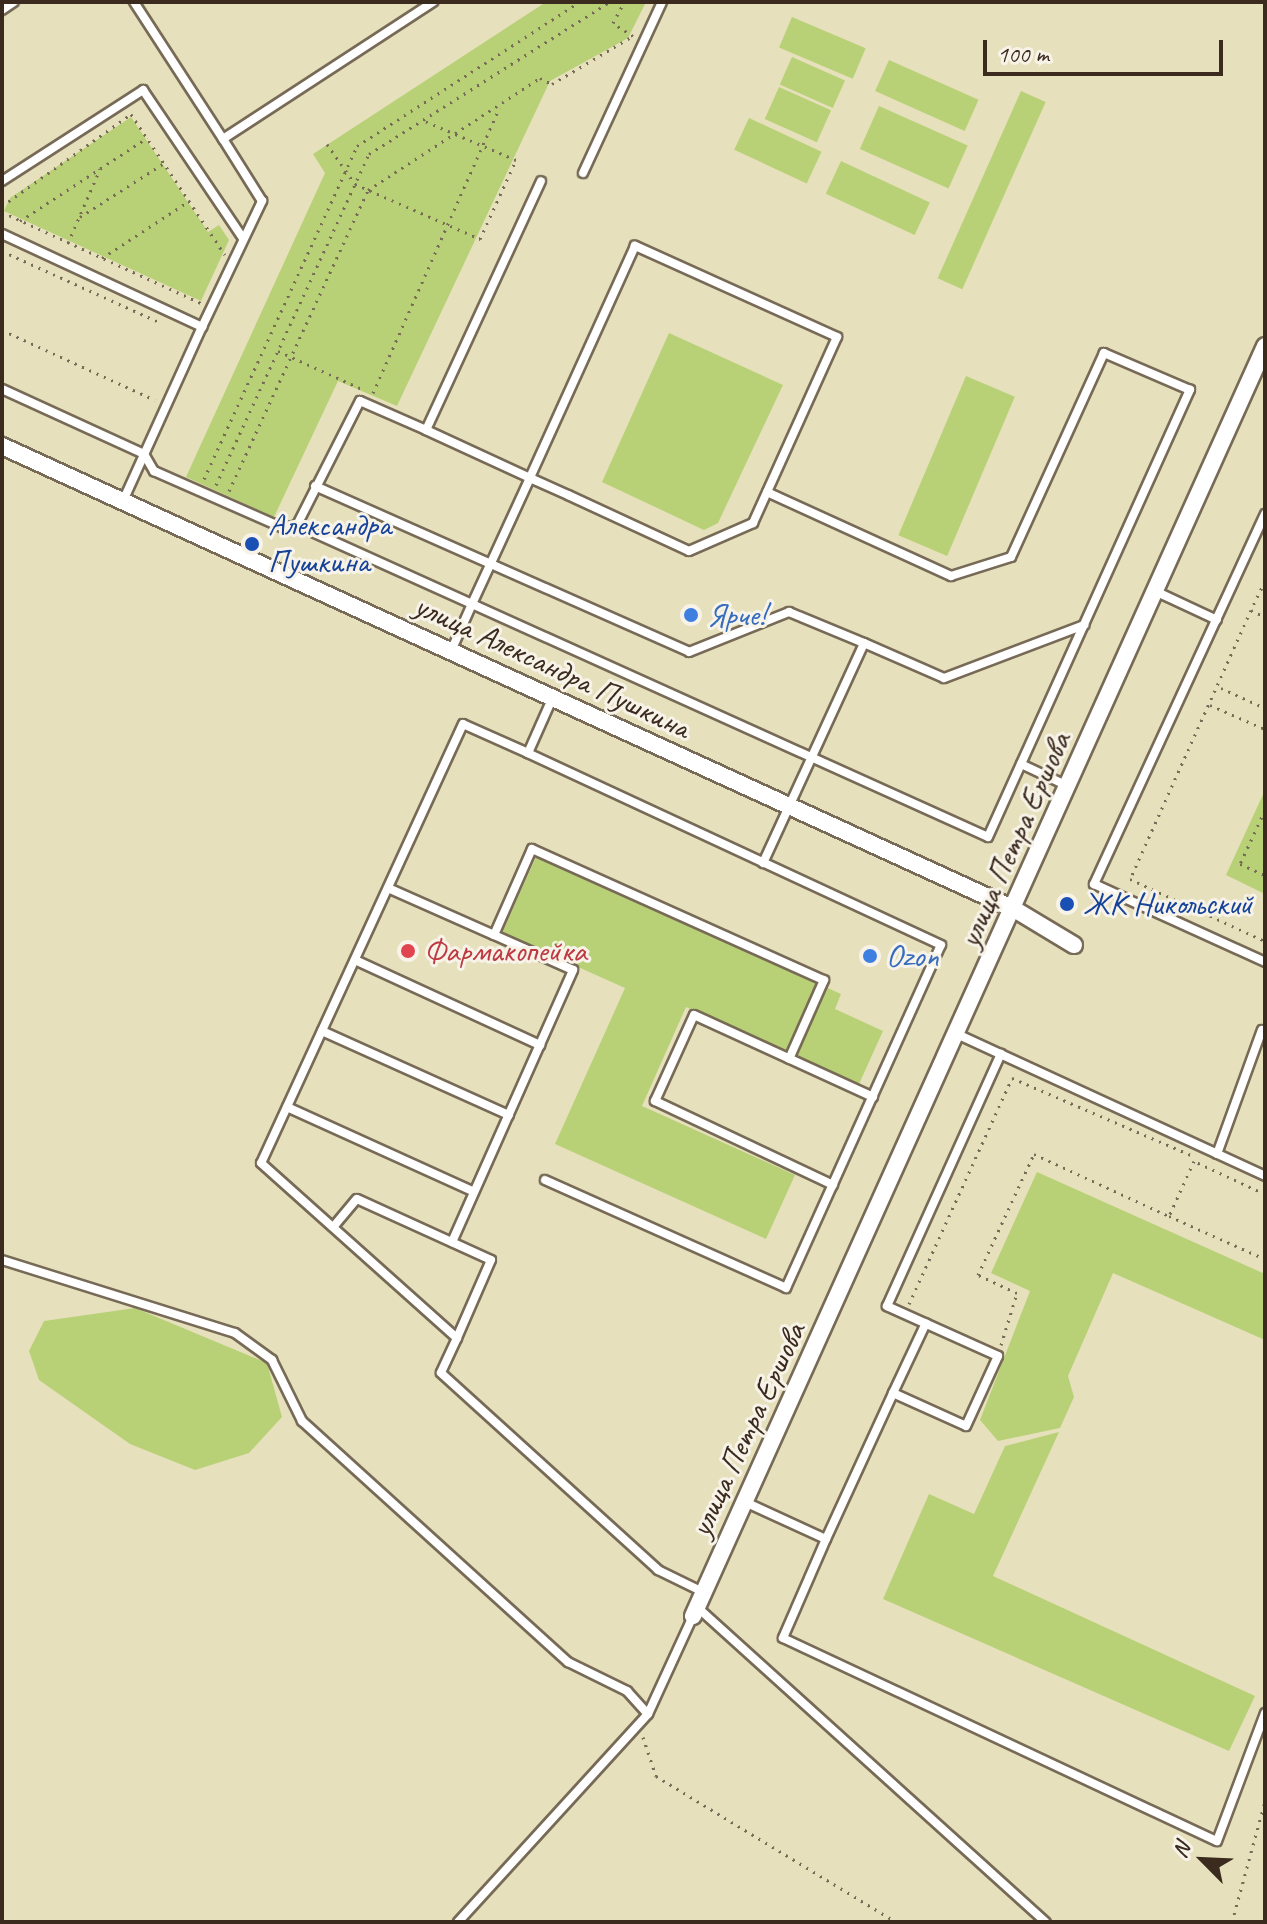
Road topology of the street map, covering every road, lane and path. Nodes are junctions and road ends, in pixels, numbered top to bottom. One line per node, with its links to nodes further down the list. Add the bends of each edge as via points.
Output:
1 (14, 2): 8 (lane)
2 (134, 2): 13 (lane)
3 (433, 2): 13 (lane)
4 (580, 2): 18 (path, via 357,146)
5 (609, 2): 10 (path)
6 (624, 2): 9 (path, via 613,23 633,36 552,84 540,78)
7 (662, 2): 19 (lane)
8 (2, 10)
9 (500, 106): 11 (path); 15 (path)
10 (422, 120): 11 (path); 22 (path, via 369,154)
11 (456, 135): 15 (path); 23 (path)
12 (147, 138): 16 (path); 17 (path); 25 (path, via 131,114)
13 (223, 139): 31 (lane, via 262,201)
14 (327, 144): 18 (path)
15 (482, 146): 29 (path); 29 (path, via 516,160 480,239)
16 (164, 163): 24 (path); 27 (path)
17 (101, 168): 27 (path); 28 (path)
18 (346, 171): 22 (path); 49 (path)
19 (583, 173)
20 (2, 181): 31 (lane, via 143,90)
21 (541, 181): 45 (lane)
22 (355, 184): 23 (path); 41 (path)
23 (368, 190): 29 (path); 42 (path)
24 (189, 201): 34 (path); 35 (path, via 225,254)
25 (2, 206)
26 (2, 212): 28 (path)
27 (80, 217): 32 (path)
28 (20, 221): 32 (path)
29 (447, 225): 42 (path, via 373,393)
30 (2, 234): 37 (lane)
31 (243, 238): 37 (lane)
32 (68, 243): 34 (path)
33 (2, 251): 38 (path)
34 (102, 258): 36 (path, via 202,304)
35 (219, 266)
36 (208, 291)
37 (202, 327): 47 (lane)
38 (173, 328)
39 (2, 330): 43 (path, via 158,401)
40 (1265, 346): 59 (street, улица Петра Ершова)
41 (278, 351): 42 (path); 53 (path)
42 (291, 357): 52 (path)
43 (164, 388)
44 (2, 389): 47 (lane)
45 (426, 430): 48 (lane); 50 (lane, via 360,401)
46 (2, 446): 54 (street, улица Александра Пушкина)
47 (144, 454): 53 (lane, via 154,471); 54 (lane)
48 (530, 478): 51 (lane, via 689,551 753,523); 51 (lane, via 635,246 837,337); 57 (lane)
49 (202, 483)
50 (315, 486): 56 (lane); 57 (lane)
51 (767, 492): 64 (lane, via 951,576 1011,557 1104,353 1190,390)
52 (228, 494)
53 (211, 496): 56 (lane, via 283,528)
54 (123, 501): 66 (street, улица Александра Пушкина)
55 (1265, 514): 63 (lane)
56 (297, 525): 60 (lane)
57 (490, 565): 60 (lane); 65 (lane, via 689,652 789,612)
58 (1265, 581): 61 (path)
59 (1157, 592): 63 (lane); 75 (street, улица Петра Ершова)
60 (472, 604): 66 (lane); 73 (lane)
61 (1251, 610): 62 (path); 67 (path)
62 (1265, 617)
63 (1217, 620): 86 (lane, via 1094,884)
64 (1084, 625): 65 (lane, via 944,678); 74 (lane)
65 (864, 643): 73 (lane)
66 (451, 651): 68 (street, улица Александра Пушкина)
67 (1220, 687): 69 (path); 70 (path)
68 (552, 699): 72 (lane); 76 (street, улица Александра Пушкина)
69 (1210, 705): 71 (path); 83 (path, via 1130,879)
70 (1265, 708)
71 (1265, 729)
72 (528, 753): 78 (lane); 80 (lane, via 463,724)
73 (812, 758): 74 (lane, via 988,837); 76 (lane)
74 (1021, 764): 75 (lane)
75 (1069, 786): 81 (street, улица Петра Ершова)
76 (789, 806): 78 (lane); 81 (street, улица Александра Пушкина)
77 (1265, 810): 79 (path, via 1240,864)
78 (763, 863): 93 (lane, via 941,945)
79 (1265, 875)
80 (388, 888): 82 (lane); 85 (lane)
81 (1014, 909): 84 (street, улица Александра Пушкина); 89 (street, улица Петра Ершова)
82 (494, 935): 90 (lane, via 573,970); 92 (lane, via 532,849 824,980)
83 (1265, 941)
84 (1074, 945)
85 (355, 960): 88 (lane); 90 (lane)
86 (1265, 962)
87 (1262, 1030): 96 (lane)
88 (322, 1031): 94 (lane); 95 (lane)
89 (959, 1035): 91 (lane); 113 (street, улица Петра Ершова)
90 (540, 1045): 95 (lane)
91 (1001, 1054): 96 (lane); 109 (lane, via 887,1306)
92 (789, 1059): 93 (lane); 100 (lane, via 694,1015 655,1101)
93 (873, 1097): 100 (lane)
94 (287, 1107): 101 (lane); 104 (lane, via 261,1163)
95 (509, 1115): 101 (lane)
96 (1217, 1154): 98 (lane)
97 (1194, 1161): 102 (path); 103 (path); 108 (path, via 1012,1078 907,1307)
98 (1265, 1176)
99 (545, 1180): 100 (lane, via 786,1288)
100 (833, 1185)
101 (474, 1192): 105 (lane)
102 (1265, 1194)
103 (1169, 1216): 106 (path); 111 (path, via 1034,1154 978,1275 1017,1293 1019,1304 999,1348)
104 (334, 1226): 105 (lane, via 357,1199); 110 (lane)
105 (452, 1242): 110 (lane, via 491,1260)
106 (1265, 1259)
107 (2, 1260): 117 (lane, via 235,1333 272,1360 314,1432 568,1662 627,1691)
108 (921, 1313)
109 (926, 1323): 112 (lane); 112 (lane, via 998,1356 966,1426)
110 (457, 1338): 115 (lane, via 441,1373)
111 (986, 1342)
112 (893, 1393): 114 (lane)
113 (745, 1502): 114 (lane); 115 (street, улица Петра Ершова)
114 (826, 1539): 116 (lane, via 783,1638 1217,1841)
115 (698, 1605): 117 (lane); 121 (lane)
116 (1265, 1713)
117 (648, 1714): 119 (lane); 120 (path, via 643,1742 656,1776)
118 (1265, 1801): 122 (path)
119 (458, 1922)
120 (896, 1922)
121 (1046, 1922)
122 (1232, 1922)

